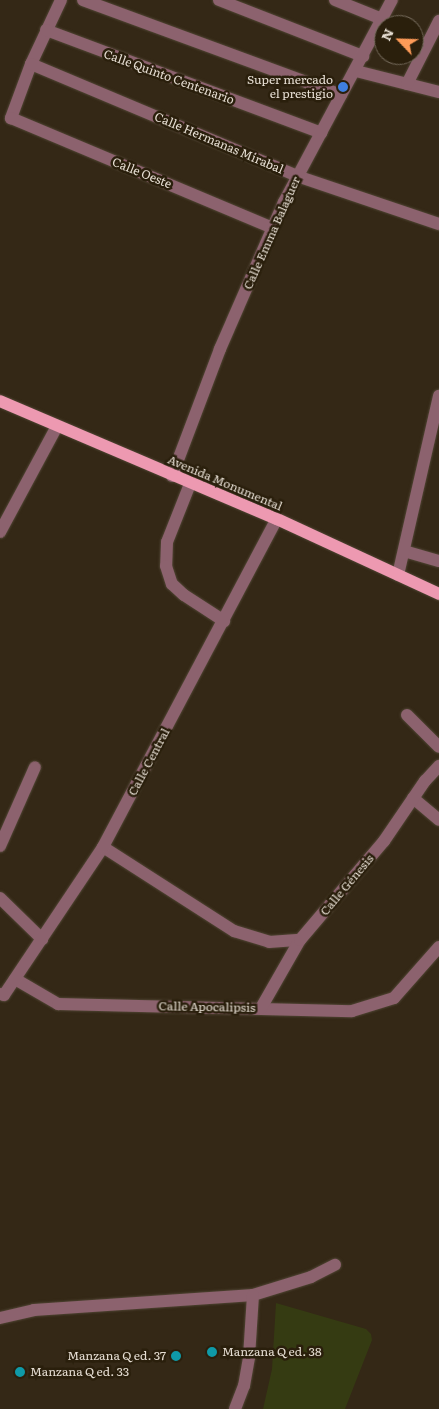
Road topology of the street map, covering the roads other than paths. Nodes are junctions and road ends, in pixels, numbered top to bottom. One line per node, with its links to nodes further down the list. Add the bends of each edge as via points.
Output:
1 (61, 0): 9 (street)
2 (83, 0): 16 (street)
3 (218, 0): 11 (street)
4 (335, 0): 7 (street)
5 (392, 0): 6 (street, Calle Emma Balaguer)
6 (384, 15)
7 (374, 16)
8 (439, 21): 14 (street)
9 (46, 30): 12 (street); 17 (street, Calle Quinto Centenario)
10 (374, 35): 11 (street, Calle Emma Balaguer)
11 (363, 56): 13 (street, Calle Emma Balaguer)
12 (31, 64): 18 (street, Calle Hermanas Mirabal); 20 (street, Calle Oeste, via 11,118)
13 (356, 71): 14 (street); 16 (street, Calle Emma Balaguer)
14 (407, 84): 15 (street)
15 (439, 92)
16 (341, 95): 17 (street, Calle Emma Balaguer)
17 (321, 133): 18 (street, Calle Emma Balaguer)
18 (297, 176): 19 (street, Calle Hermanas Mirabal); 20 (street, Calle Emma Balaguer)
19 (439, 224)
20 (273, 228): 24 (street, Calle Emma Balaguer, via 220,349)
21 (439, 396): 28 (street)
22 (0, 401): 23 (main road, Avenida Monumental)
23 (57, 426): 24 (main road, Avenida Monumental); 27 (street)
24 (172, 476): 25 (main road, Avenida Monumental)
25 (190, 484): 26 (main road, Avenida Monumental); 32 (street, via 167,542 166,566 172,584 184,596)
26 (277, 519): 30 (main road, Avenida Monumental); 32 (street, Calle Central)
27 (0, 532)
28 (404, 551): 29 (street); 30 (street)
29 (439, 560)
30 (398, 575): 31 (main road, Avenida Monumental)
31 (439, 594)
32 (224, 621): 40 (street, Calle Central)
33 (407, 715): 34 (street)
34 (439, 746)
35 (439, 766): 37 (street, Calle Génesis)
36 (35, 767): 39 (street)
37 (413, 798): 38 (street); 43 (street, Calle Génesis, via 384,841)
38 (439, 820)
39 (0, 846)
40 (103, 847): 42 (street, Calle Central); 43 (street, via 234,931 268,942)
41 (0, 898): 42 (street)
42 (42, 939): 45 (street, Calle Central)
43 (300, 940): 47 (street, Calle Génesis)
44 (439, 947): 47 (street, Calle Apocalipsis, via 386,1003 352,1011)
45 (15, 979): 46 (street, Calle Central); 47 (street, Calle Apocalipsis, via 58,1004)
46 (2, 995)
47 (262, 1008)
48 (335, 1265): 49 (street, via 303,1280)
49 (253, 1295): 50 (street, via 34,1310); 51 (street, via 249,1357 244,1386)
50 (0, 1317)
51 (235, 1409)

